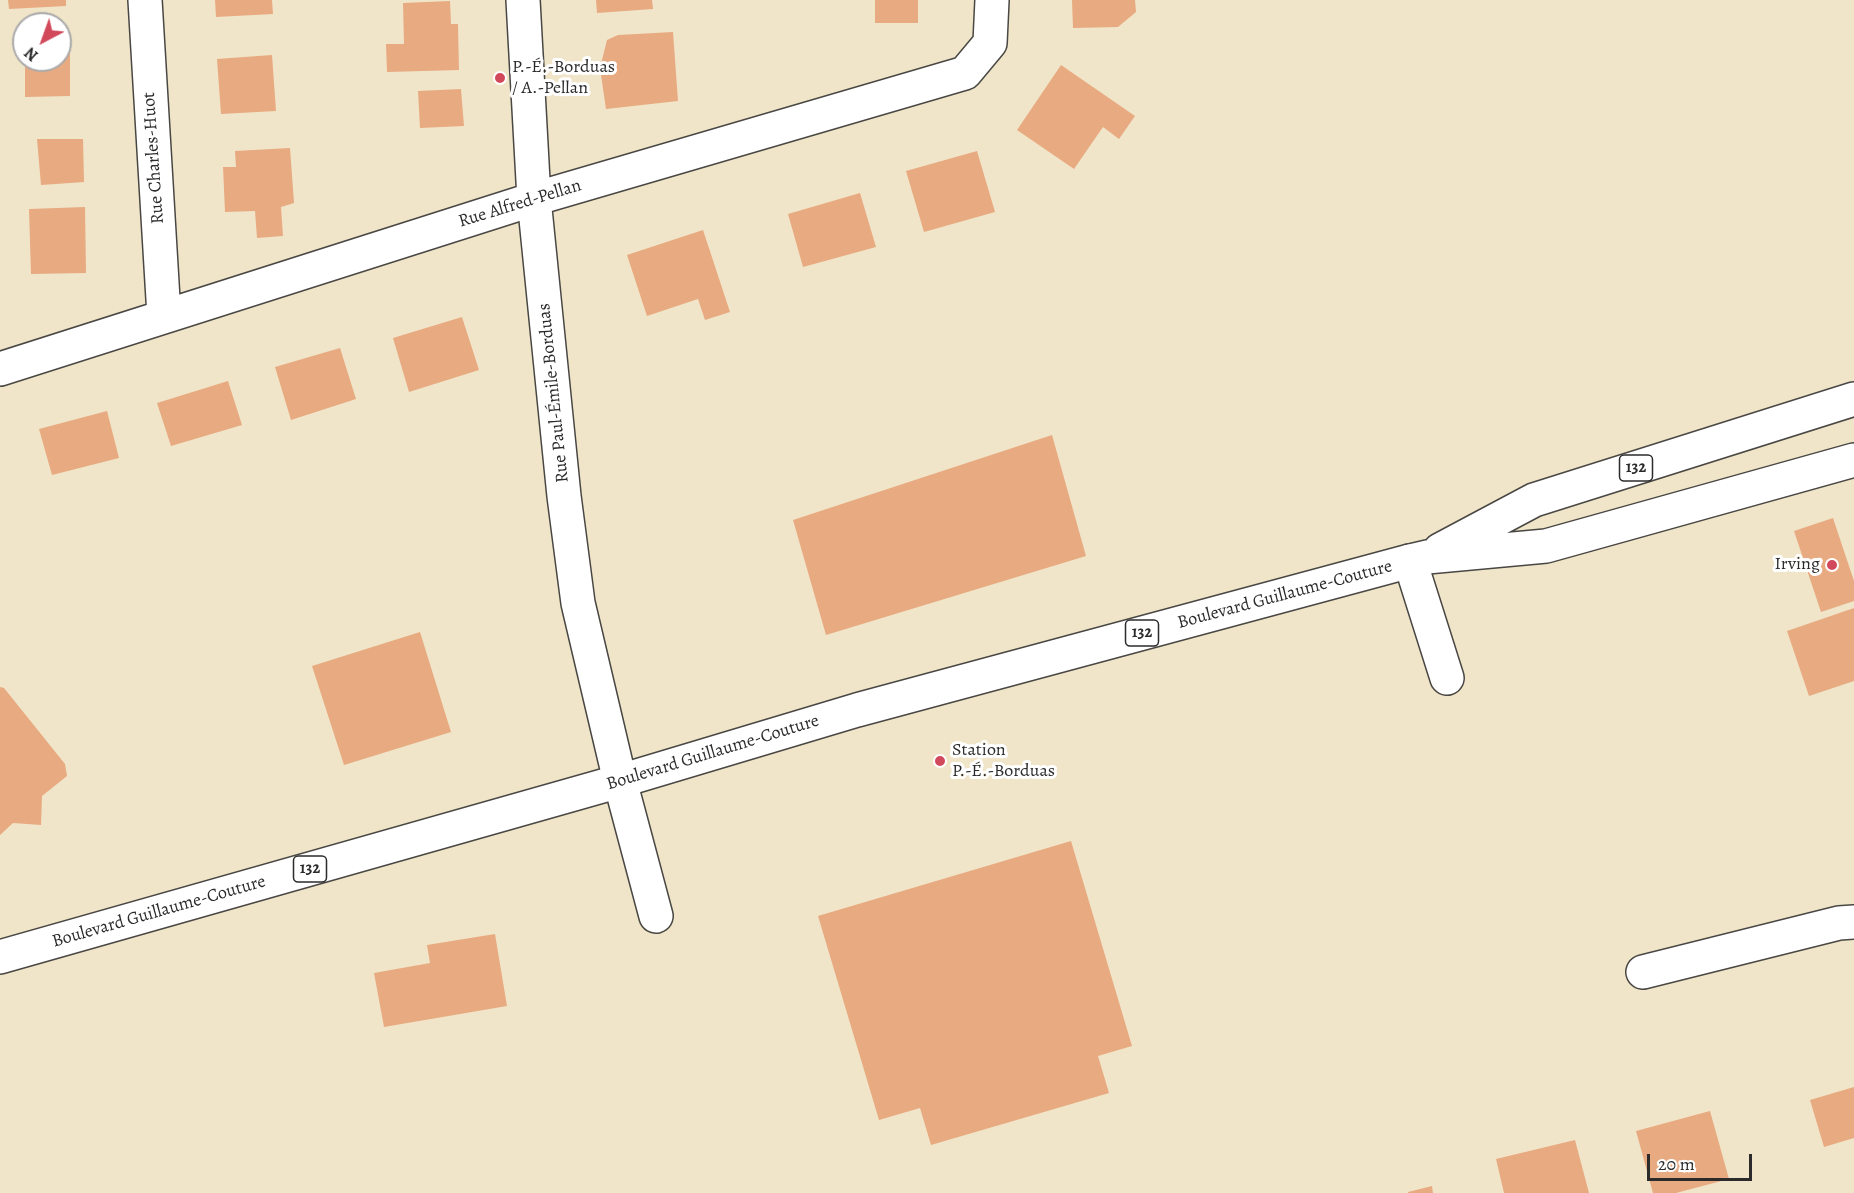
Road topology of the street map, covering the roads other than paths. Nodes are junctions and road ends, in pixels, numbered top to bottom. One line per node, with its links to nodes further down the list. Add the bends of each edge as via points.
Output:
1 (145, 0): 5 (main road, Rue Charles-Huot)
2 (523, 0): 4 (main road, Rue Paul-Émile-Borduas)
3 (992, 0): 4 (main road, Rue Alfred-Pellan, via 990,43 965,73)
4 (534, 199): 5 (main road, Rue Alfred-Pellan); 11 (main road, Rue Paul-Émile-Borduas, via 578,603)
5 (164, 316): 6 (main road, Rue Alfred-Pellan)
6 (0, 369)
7 (1854, 399): 9 (main road, Boulevard Guillaume-Couture / 132, via 1534,500)
8 (1854, 460): 9 (main road, Boulevard Guillaume-Couture / 132, via 1546,546)
9 (1419, 559): 10 (main road); 11 (main road, Boulevard Guillaume-Couture / 132, via 857,710)
10 (1447, 678)
11 (620, 781): 12 (main road, Rue Paul-Émile-Borduas); 14 (main road, Boulevard Guillaume-Couture / 132)
12 (656, 916)
13 (1854, 922): 15 (main road)
14 (0, 957)
15 (1643, 972)

